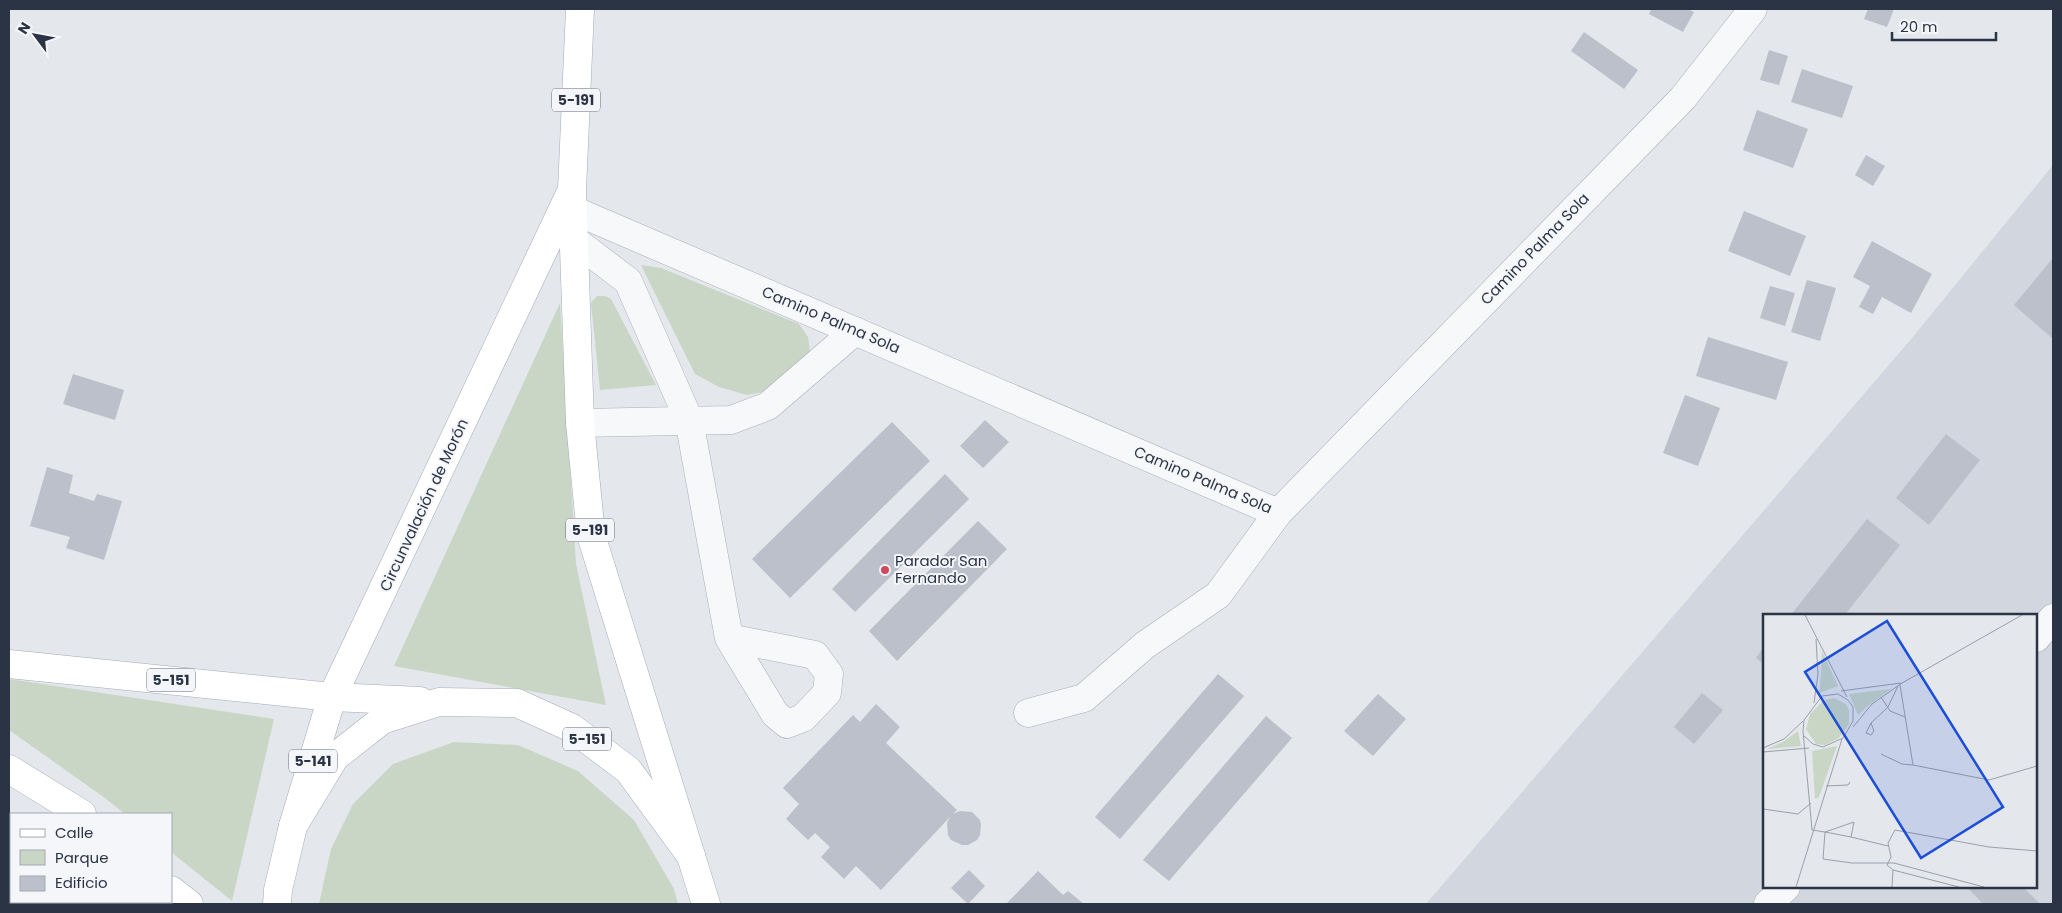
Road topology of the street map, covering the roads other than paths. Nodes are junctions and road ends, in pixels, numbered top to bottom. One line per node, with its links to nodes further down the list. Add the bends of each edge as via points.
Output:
1 (580, 9): 3 (main road, Circunvalación de Morón / 5-191)
2 (1753, 9): 8 (street, Camino Palma Sola, via 1683,98)
3 (573, 200): 4 (main road, Circunvalación de Morón / 5-191); 5 (street, Camino Palma Sola); 13 (main road, Circunvalación de Morón / 5-191)
4 (574, 240): 6 (street, via 628,282); 7 (main road, Circunvalación de Morón / 5-191)
5 (856, 331): 6 (street, via 768,406 731,420); 8 (street, Camino Palma Sola)
6 (689, 420): 7 (street); 11 (street)
7 (580, 423): 19 (main road, Circunvalación de Morón / 5-191, via 591,535)
8 (1278, 513): 15 (street, via 1218,595 1145,645 1084,698)
9 (2053, 618): 10 (street)
10 (2037, 637)
11 (729, 638)
12 (9, 664): 13 (main road, 5-151)
13 (332, 697): 14 (main road, 5-151); 18 (main road, Circunvalación de Morón / 5-141)
14 (439, 702): 18 (main road, via 382,720 335,757); 19 (main road, 5-151, via 517,703 572,728 628,770)
15 (1028, 713)
16 (9, 769): 17 (main road)
17 (80, 813)
18 (293, 826): 23 (main road, 5-141)
19 (691, 856): 24 (main road, 5-151)
20 (1785, 888): 25 (street)
21 (172, 891): 22 (main road)
22 (189, 904)
23 (277, 904)
24 (706, 904)
25 (1768, 904)

